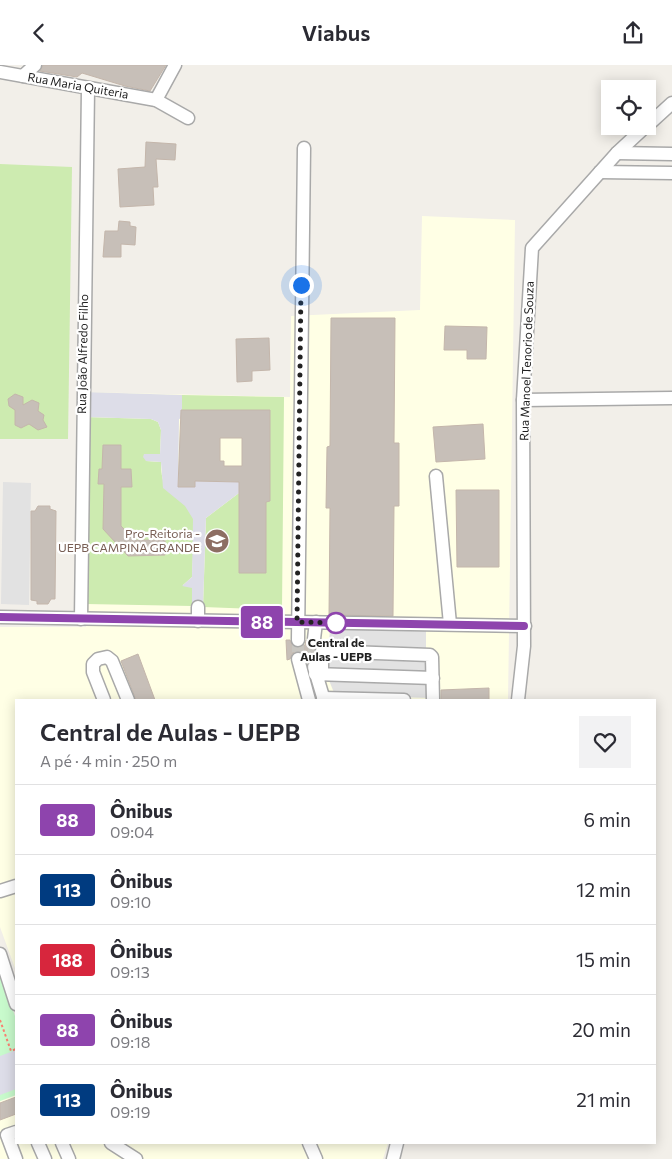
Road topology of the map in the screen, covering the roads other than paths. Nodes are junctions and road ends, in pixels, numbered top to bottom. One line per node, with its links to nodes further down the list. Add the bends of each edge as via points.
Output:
1 (35, 65): 4 (street)
2 (175, 65): 6 (street)
3 (0, 72): 4 (street, Rua Maria Quiteria)
4 (23, 76): 5 (street, Rua Maria Quiteria)
5 (88, 89): 6 (street, Rua Maria Quiteria); 21 (street, Rua João Alfredo Filho)
6 (156, 100): 8 (street)
7 (672, 103): 9 (street, Rua Manoel Tenorio de Souza)
8 (188, 118)
9 (656, 118)
10 (637, 135): 12 (street, Rua Manoel Tenorio de Souza)
11 (304, 148): 23 (street)
12 (617, 153): 13 (street); 14 (street, Rua Manoel Tenorio de Souza)
13 (672, 154)
14 (600, 171): 15 (street); 17 (street, Rua Manoel Tenorio de Souza, via 532,248)
15 (672, 173)
16 (672, 398): 17 (street)
17 (523, 401): 26 (street, Rua Manoel Tenorio de Souza)
18 (436, 476): 25 (street)
19 (198, 607): 22 (street)
20 (0, 617): 21 (street)
21 (81, 619): 22 (street)
22 (198, 621): 23 (street)
23 (297, 622): 24 (street); 28 (street)
24 (316, 623): 25 (street); 27 (street)
25 (450, 624): 26 (street)
26 (524, 626): 36 (street, Rua Manoel Tenorio de Souza)
27 (314, 639)
28 (298, 640)
29 (316, 667): 30 (street); 30 (street, via 322,651 430,655); 33 (street, via 298,661); 34 (street)
30 (433, 678): 35 (street)
31 (104, 699): 32 (street, via 93,664 107,657 112,661)
32 (128, 699)
33 (309, 699)
34 (323, 699)
35 (433, 699)
36 (518, 699)
37 (15, 885): 38 (street)
38 (0, 891)
39 (0, 954): 40 (street)
40 (15, 1001)
41 (15, 1131): 47 (street, via 7,1135)
42 (38, 1144): 48 (street)
43 (62, 1144): 49 (street)
44 (113, 1144): 50 (street)
45 (309, 1144): 51 (street)
46 (397, 1144): 52 (street)
47 (16, 1159)
48 (45, 1159)
49 (69, 1159)
50 (136, 1159)
51 (316, 1159)
52 (393, 1159)

